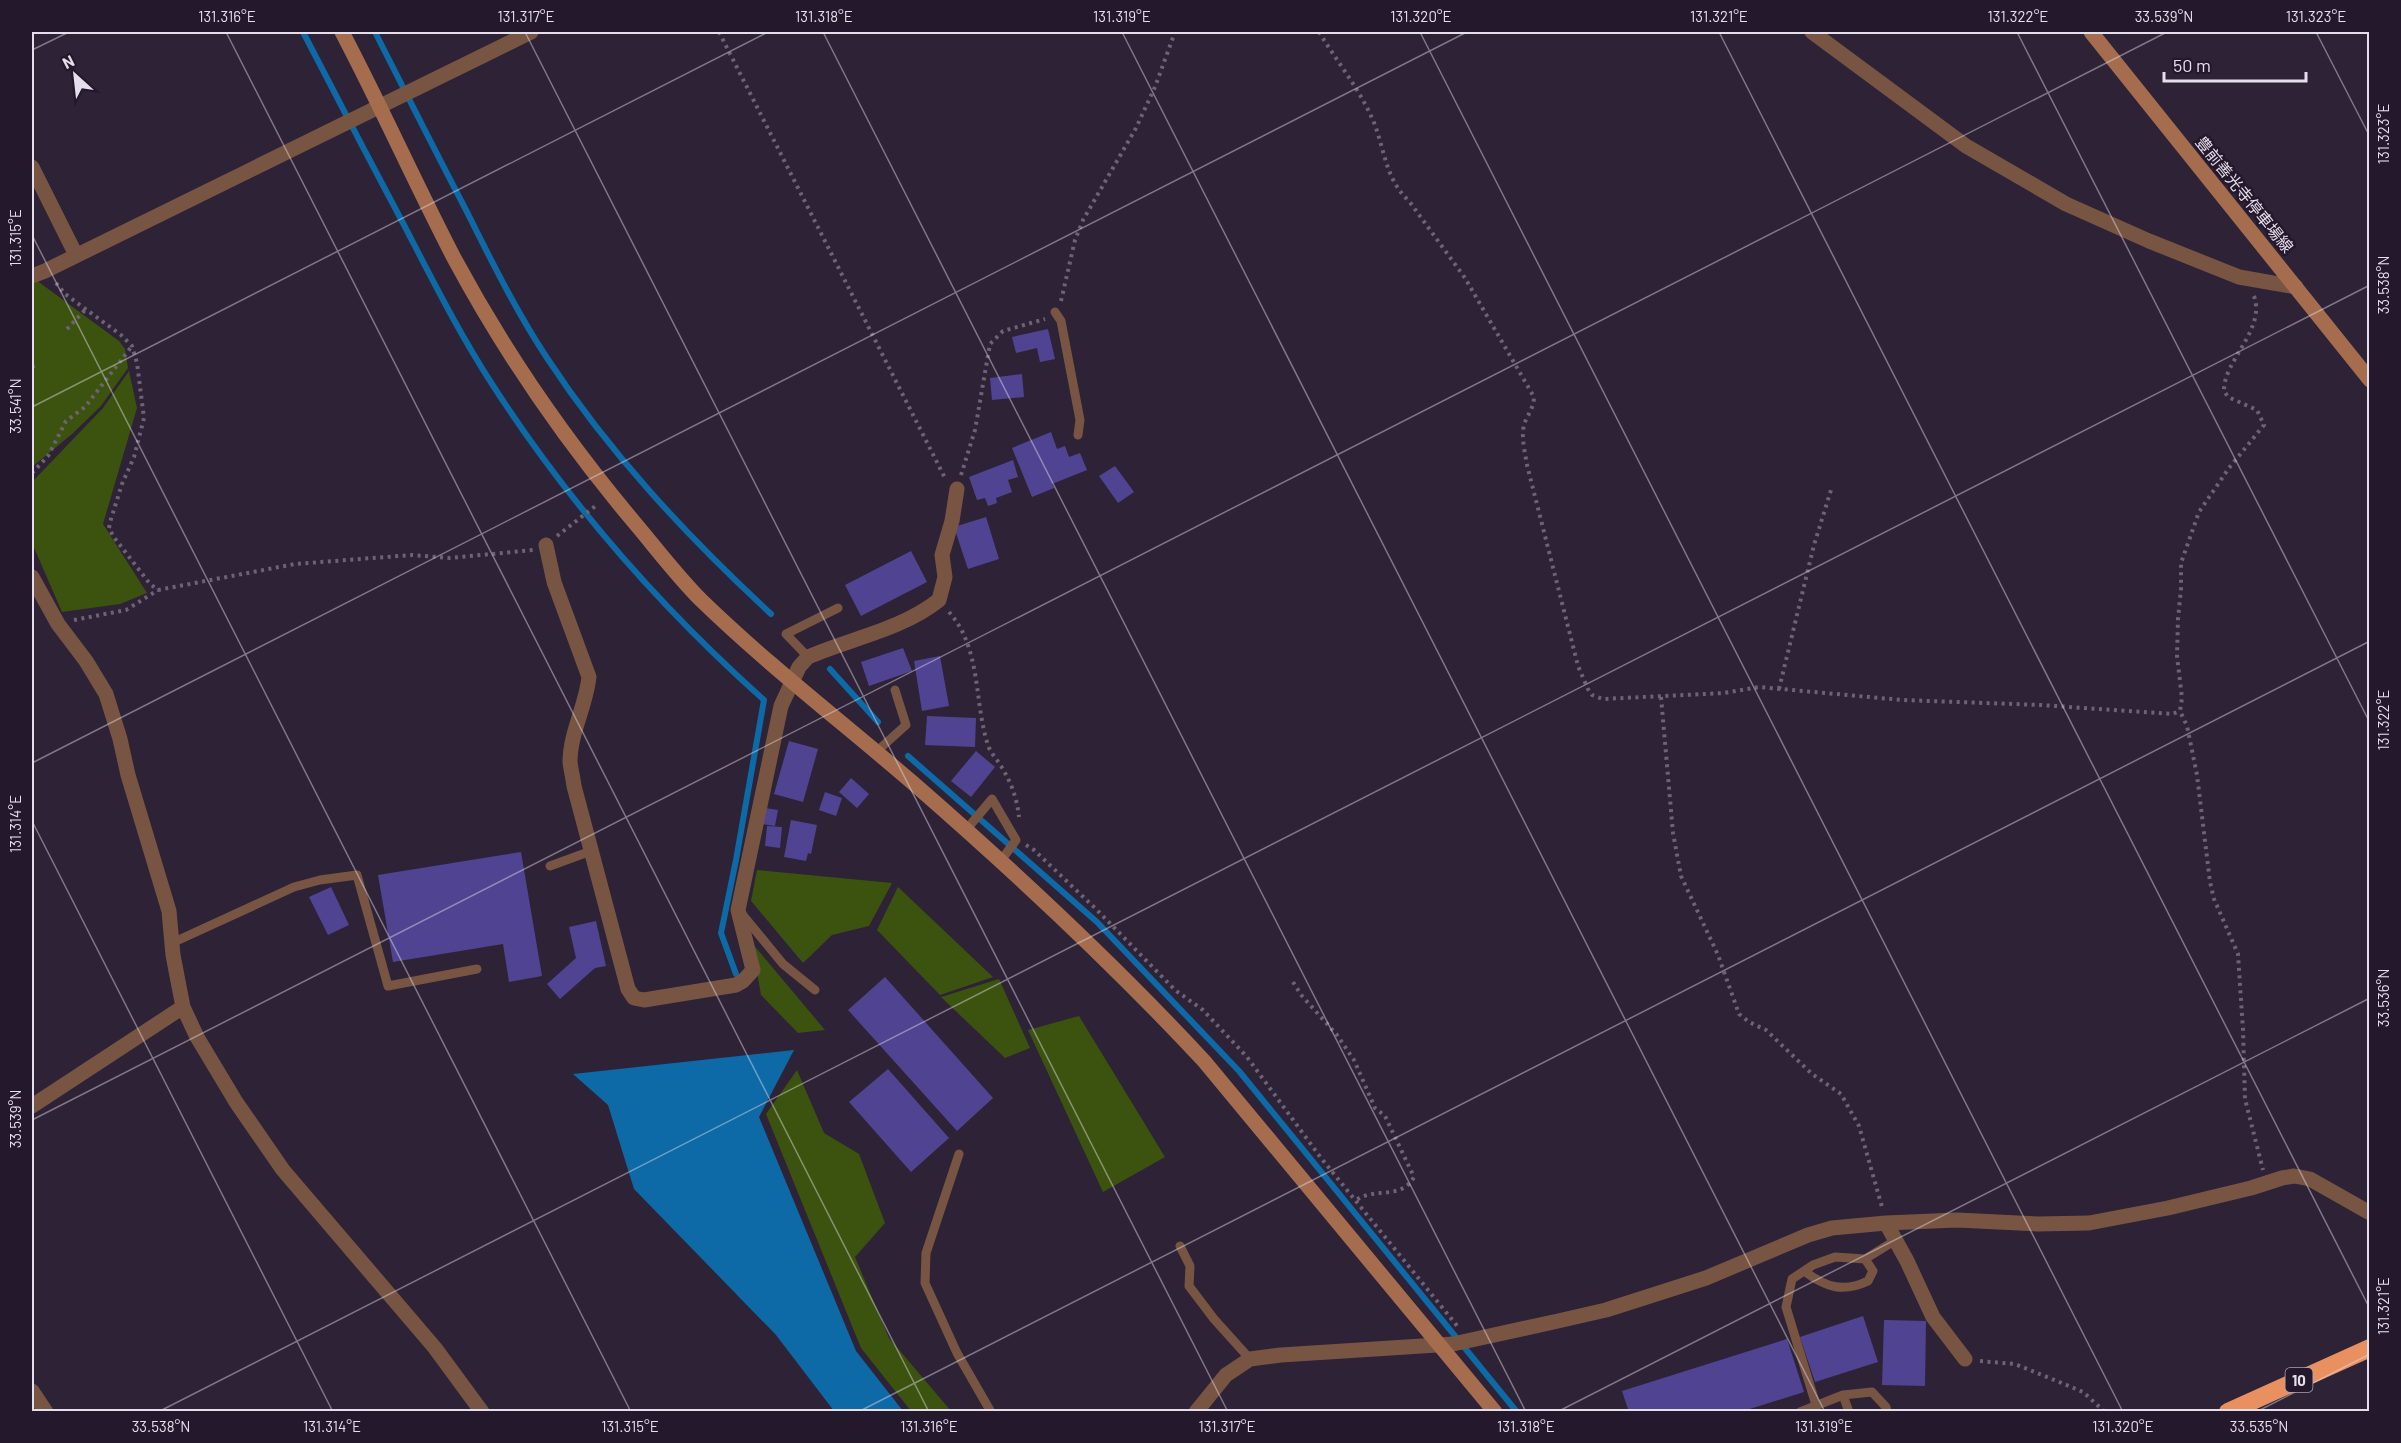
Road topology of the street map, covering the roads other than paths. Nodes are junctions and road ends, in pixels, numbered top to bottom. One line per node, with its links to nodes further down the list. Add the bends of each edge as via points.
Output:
1 (342, 32): 5 (street)
2 (531, 32): 5 (street)
3 (1812, 32): 9 (street, via 1966,146 2066,204 2149,242 2247,279)
4 (2091, 32): 9 (street, 豊前善光寺停車場線)
5 (381, 106): 7 (street); 18 (street, via 455,258 539,399 576,451 700,599)
6 (32, 167): 7 (street)
7 (76, 255): 8 (street)
8 (38, 274)
9 (2296, 287): 11 (street, 豊前善光寺停車場線)
10 (1055, 312): 12 (lane, via 1061,321 1080,420)
11 (2370, 380)
12 (1078, 435)
13 (957, 489): 17 (street, via 942,555 945,577 939,600 900,624)
14 (546, 545): 22 (street, via 554,582 589,677 570,763)
15 (32, 576): 26 (street, via 58,624 106,694 169,911)
16 (838, 608): 17 (lane, via 786,634)
17 (808, 657): 18 (street)
18 (792, 681): 20 (street); 25 (street, via 781,706)
19 (895, 690): 20 (lane, via 906,725)
20 (876, 752): 21 (street)
21 (968, 827): 23 (street); 23 (lane, via 992,799 1016,841)
22 (591, 851): 24 (lane); 25 (street, via 628,989 634,998 644,1000 743,981 753,970)
23 (1004, 857): 38 (street, via 1204,1061)
24 (550, 866)
25 (738, 910): 28 (lane, via 783,964)
26 (172, 943): 27 (lane, via 294,887 357,875 388,986); 29 (street)
27 (477, 969)
28 (815, 990)
29 (183, 1007): 30 (street); 46 (street, via 236,1102 283,1170 435,1348)
30 (32, 1106)
31 (959, 1154): 47 (lane, via 926,1253 925,1283 957,1353)
32 (2370, 1213): 33 (street, via 2310,1179 2294,1176 2168,1208 2089,1223)
33 (1886, 1223): 34 (street); 38 (street, via 1832,1228 1707,1278 1617,1306)
34 (1896, 1240): 36 (lane); 41 (street, via 1933,1317)
35 (1180, 1246): 40 (lane, via 1190,1266 1189,1286)
36 (1865, 1259): 37 (lane, via 1835,1257); 37 (lane, via 1873,1271 1868,1281 1854,1288 1821,1284)
37 (1804, 1271): 44 (lane, via 1792,1279 1786,1307)
38 (1458, 1341): 40 (street); 49 (street)
39 (2370, 1347): 53 (highway, 10)
40 (1250, 1359): 48 (street, via 1226,1375)
41 (1965, 1359)
42 (32, 1391): 45 (street)
43 (1843, 1395): 44 (lane); 51 (lane); 52 (lane, via 1872,1392)
44 (1816, 1405): 50 (lane)
45 (46, 1412)
46 (482, 1412)
47 (991, 1412)
48 (1196, 1412)
49 (1495, 1412)
50 (1800, 1412)
51 (1849, 1412)
52 (1887, 1412)
53 (2228, 1412)

